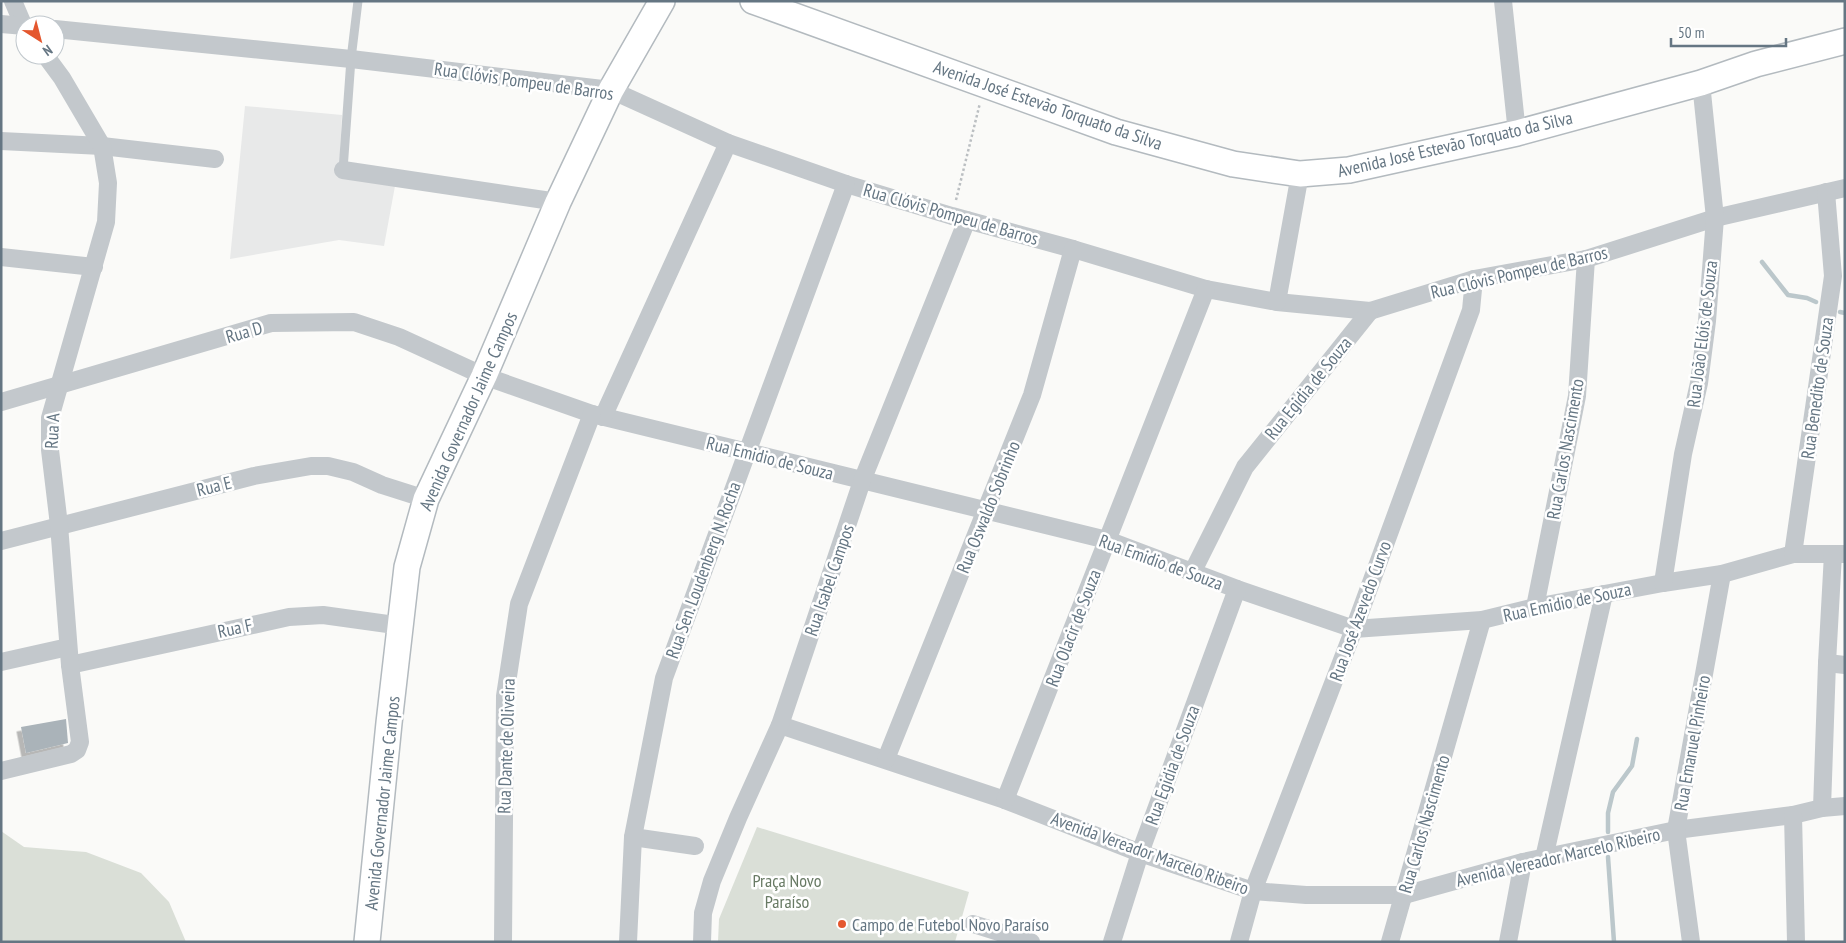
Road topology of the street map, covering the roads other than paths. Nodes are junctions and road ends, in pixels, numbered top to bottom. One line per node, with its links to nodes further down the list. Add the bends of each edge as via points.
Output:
1 (13, 1): 6 (street)
2 (358, 1): 11 (lane)
3 (662, 1): 14 (main road, Avenida Governador Jaime Campos)
4 (753, 1): 21 (main road, Avenida José Estevão Torquato da Silva, via 1116,132 1233,164)
5 (1503, 1): 15 (street)
6 (19, 15)
7 (1, 24): 8 (street)
8 (15, 26)
9 (65, 30): 11 (street, Rua Clóvis Pompeu de Barros)
10 (1845, 41): 13 (main road, Avenida José Estevão Torquato da Silva, via 1756,64)
11 (351, 59): 14 (street, Rua Clóvis Pompeu de Barros); 20 (lane)
12 (52, 65): 18 (street, Rua A)
13 (1701, 83): 15 (main road, Avenida José Estevão Torquato da Silva); 27 (street, Rua João Elóis de Souza)
14 (611, 90): 17 (street, Rua Clóvis Pompeu de Barros); 25 (main road, Avenida Governador Jaime Campos)
15 (1517, 133): 21 (main road, Avenida José Estevão Torquato da Silva, via 1349,170)
16 (1, 142): 18 (street)
17 (728, 142): 22 (street, Rua Clóvis Pompeu de Barros); 39 (street, Rua Dante de Oliveira)
18 (102, 146): 19 (street); 31 (street, Rua A, via 108,183 106,222)
19 (215, 159)
20 (343, 170): 25 (street)
21 (1300, 174): 34 (street)
22 (846, 184): 26 (street, Rua Clóvis Pompeu de Barros); 40 (street, Rua Sen. Loudenberg N. Rocha)
23 (1845, 188): 24 (street, Rua Clóvis Pompeu de Barros)
24 (1826, 192): 27 (street, Rua Clóvis Pompeu de Barros); 47 (street, Rua Benedito de Souza, via 1833,276)
25 (558, 202): 36 (main road, Avenida Governador Jaime Campos)
26 (960, 218): 28 (street, Rua Clóvis Pompeu de Barros); 41 (street, Rua Isabel Campos)
27 (1715, 218): 30 (street, Rua Clóvis Pompeu de Barros); 51 (street, Rua João Elóis de Souza, via 1699,384)
28 (1073, 249): 33 (street, Rua Clóvis Pompeu de Barros); 43 (street, Rua Oswaldo Sobrinho, via 1032,395)
29 (1, 257): 31 (street)
30 (1586, 259): 32 (street, Rua Clóvis Pompeu de Barros); 54 (street, Rua Carlos Nascimento, via 1577,396)
31 (94, 267): 37 (street, Rua A)
32 (1474, 279): 35 (street, Rua Clóvis Pompeu de Barros); 57 (street, Rua José Azevedo Curvo, via 1470,310)
33 (1206, 288): 34 (street, Rua Clóvis Pompeu de Barros); 45 (street, Rua Olacir de Souza)
34 (1278, 302): 35 (street, Rua Clóvis Pompeu de Barros)
35 (1370, 311): 49 (street, Rua Egidia de Souza, via 1245,467)
36 (484, 376): 37 (street, Rua D, via 398,337 354,322 271,323); 39 (street, Rua Emidio de Souza); 42 (main road, Avenida Governador Jaime Campos)
37 (58, 386): 38 (street, Rua D); 44 (street, Rua A, via 50,418 50,450)
38 (1, 402)
39 (597, 415): 40 (street, Rua Emidio de Souza); 80 (street, Rua Dante de Oliveira, via 519,604 505,696)
40 (746, 452): 41 (street, Rua Emidio de Souza); 71 (street, Rua Sen. Loudenberg N. Rocha, via 664,678)
41 (862, 480): 43 (street, Rua Emidio de Souza); 63 (street, Rua Isabel Campos)
42 (426, 498): 44 (street, Rua E, via 382,485 353,472 312,466 254,476); 56 (main road, Avenida Governador Jaime Campos, via 407,567)
43 (987, 510): 45 (street, Rua Emidio de Souza); 64 (street, Rua Oswaldo Sobrinho)
44 (59, 525): 46 (street, Rua E); 58 (street, Rua A)
45 (1107, 540): 49 (street, Rua Emidio de Souza); 66 (street, Rua Olacir de Souza)
46 (1, 541)
47 (1793, 554): 48 (street, Rua Emidio de Souza); 50 (street, Rua Emidio de Souza)
48 (1839, 554): 60 (street)
49 (1192, 573): 52 (street, Rua Emidio de Souza)
50 (1722, 574): 51 (street, Rua Emidio de Souza); 70 (street, Rua Emanuel Pinheiro)
51 (1663, 583): 53 (street, Rua Emidio de Souza)
52 (1237, 590): 57 (street, Rua Emidio de Souza); 73 (street, Rua Egidia de Souza)
53 (1604, 594): 54 (street, Rua Emidio de Souza); 74 (street)
54 (1535, 607): 55 (street, Rua Emidio de Souza)
55 (1482, 620): 57 (street, Rua Emidio de Souza); 77 (street, Rua Carlos Nascimento)
56 (402, 626): 62 (street, Rua F, via 323,615 289,617); 79 (main road, Avenida Governador Jaime Campos, via 389,723)
57 (1354, 629): 76 (street, Rua José Azevedo Curvo)
58 (68, 647): 59 (street); 62 (street, Rua A)
59 (1, 662)
60 (1827, 663): 61 (street); 68 (street)
61 (1845, 664)
62 (70, 665): 65 (street, Rua A, via 80,742 77,750)
63 (780, 725): 64 (street, Avenida Vereador Marcelo Ribeiro); 82 (street, Rua Isabel Campos, via 712,881 703,913)
64 (886, 759): 66 (street, Avenida Vereador Marcelo Ribeiro)
65 (1, 771)
66 (1005, 800): 73 (street, Avenida Vereador Marcelo Ribeiro)
67 (1845, 806): 68 (street, Avenida Vereador Marcelo Ribeiro)
68 (1822, 808): 69 (street, Avenida Vereador Marcelo Ribeiro)
69 (1793, 815): 70 (street, Avenida Vereador Marcelo Ribeiro); 89 (street)
70 (1676, 830): 74 (street, Avenida Vereador Marcelo Ribeiro); 88 (street, Rua Emanuel Pinheiro)
71 (634, 837): 72 (street); 81 (street, Rua Sen. Loudenberg N. Rocha)
72 (695, 846)
73 (1140, 853): 76 (street, Avenida Vereador Marcelo Ribeiro); 84 (street, Rua Egidia de Souza)
74 (1544, 858): 75 (street, Avenida Vereador Marcelo Ribeiro)
75 (1523, 862): 77 (street, Avenida Vereador Marcelo Ribeiro); 87 (street)
76 (1253, 891): 77 (street, Avenida Vereador Marcelo Ribeiro, via 1306,895); 85 (street, Rua José Azevedo Curvo)
77 (1404, 895): 86 (street, Rua Carlos Nascimento)
78 (972, 924): 83 (street)
79 (368, 942)
80 (502, 942)
81 (628, 942)
82 (702, 942)
83 (1031, 942)
84 (1112, 942)
85 (1239, 942)
86 (1390, 942)
87 (1508, 942)
88 (1690, 942)
89 (1796, 942)

